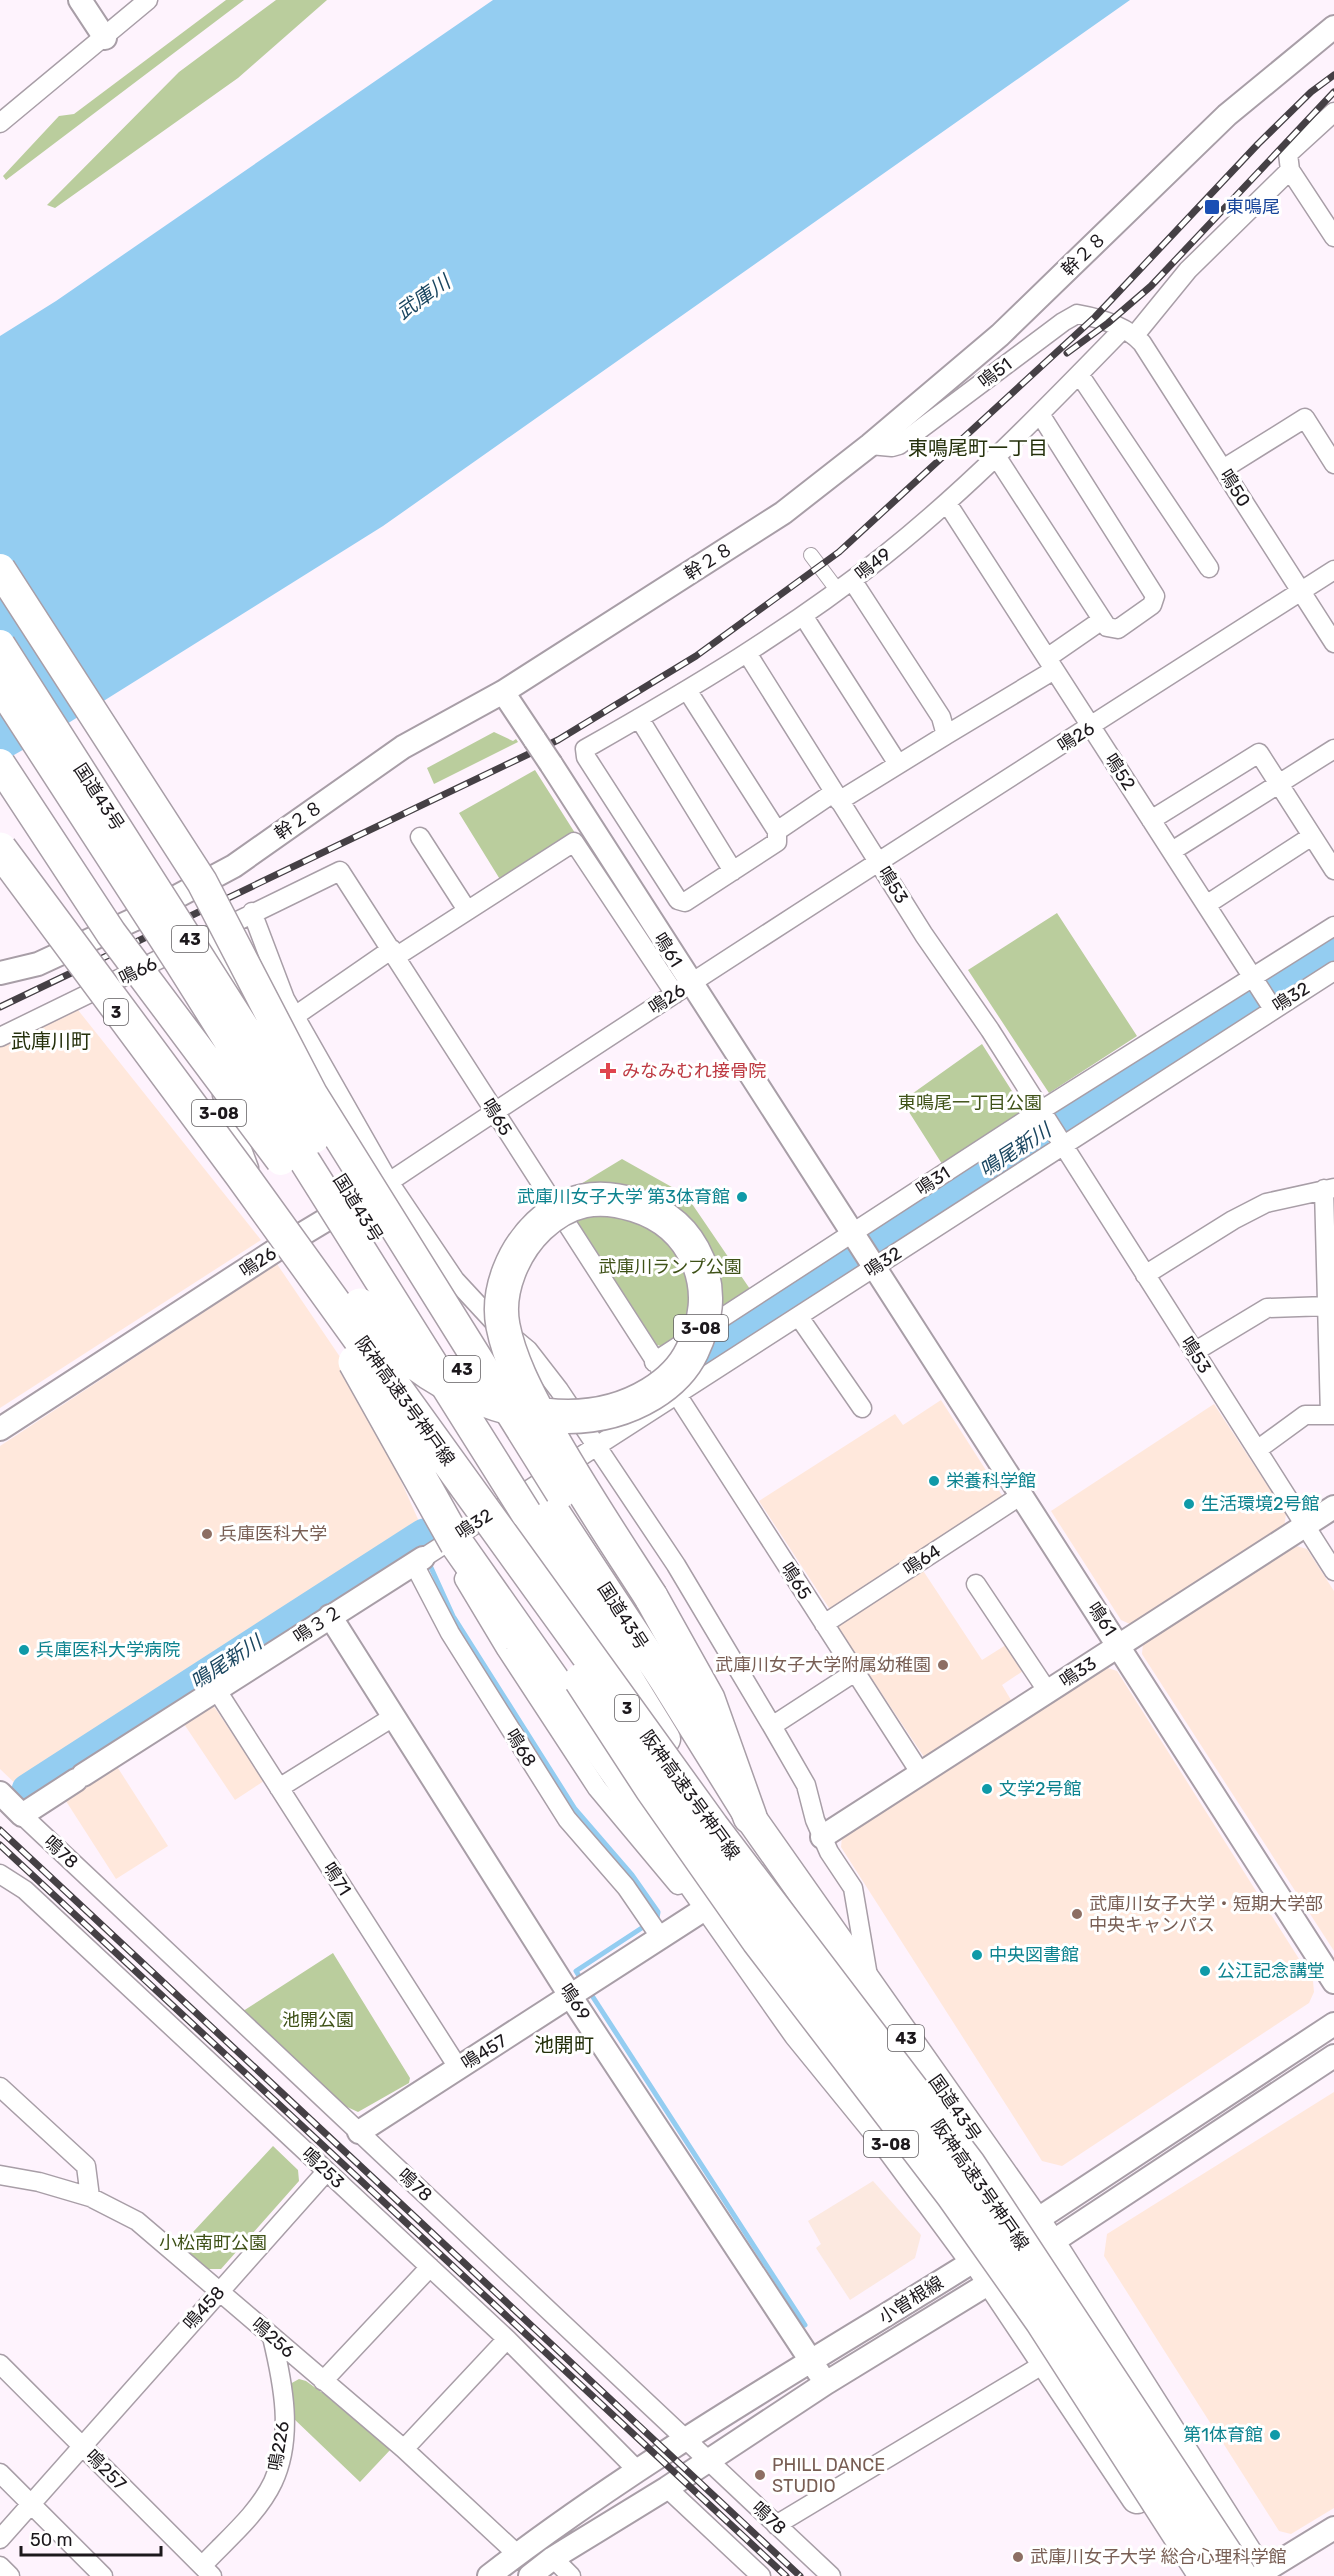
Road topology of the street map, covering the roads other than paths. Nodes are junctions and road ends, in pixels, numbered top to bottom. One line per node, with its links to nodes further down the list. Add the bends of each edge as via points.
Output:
1 (80, 0): 4 (street)
2 (148, 0): 4 (street)
3 (1334, 27): 12 (street, 幹２８, via 1227,115 1000,335)
4 (105, 38): 6 (street)
5 (1334, 112): 7 (street, 鳴49, via 1288,154)
6 (0, 123)
7 (1290, 170): 8 (street); 9 (street, 鳴49)
8 (1334, 237)
9 (1129, 332): 10 (street, 鳴49); 12 (street, 鳴51, via 1095,317 1077,314 899,445); 15 (street, 鳴50)
10 (1079, 374): 11 (street, 鳴49); 18 (street)
11 (1040, 414): 13 (street, 鳴49); 24 (street, via 1155,596 1152,605 1118,629 1107,627)
12 (870, 445): 31 (street, 幹２８, via 786,517)
13 (996, 456): 16 (street, 鳴49); 24 (street)
14 (1334, 464): 15 (street, via 1305,418)
15 (1223, 469): 22 (street, 鳴50)
16 (947, 503): 21 (street, 鳴49); 28 (street, 鳴52)
17 (811, 555): 21 (street)
18 (1209, 568)
19 (0, 569): 88 (highway, bridge, via 202,882 312,1094)
20 (1334, 570): 22 (street, 鳴26)
21 (845, 586): 23 (street, 鳴49); 34 (street, via 941,717)
22 (1300, 591): 25 (street, 鳴50); 33 (street, 鳴26)
23 (804, 616): 27 (street, 鳴49); 37 (street)
24 (1102, 620): 28 (street)
25 (1334, 643)
26 (0, 645): 88 (highway, 国道43号 / 43, bridge)
27 (747, 653): 30 (street, 鳴49); 39 (street, 鳴53)
28 (1051, 664): 33 (street, 鳴52); 34 (street)
29 (0, 685): 88 (highway, 国道43号 / 43, bridge, via 179,961)
30 (687, 690): 32 (street, 鳴49); 41 (street)
31 (503, 692): 60 (street, 幹２８, via 403,747 234,866 123,925 38,964); 62 (street, 鳴61, bridge, via 551,764)
32 (639, 718): 51 (street); 51 (street, 鳴49, via 585,749 586,757 678,900 684,902)
33 (1092, 727): 40 (street, 鳴52); 48 (street, 鳴26)
34 (946, 735): 37 (street)
35 (1334, 749): 38 (street)
36 (0, 764): 102 (highway, bridge, via 117,941 272,1146 512,1521)
37 (898, 764): 39 (street)
38 (1278, 783): 40 (street, via 1259,753); 42 (street); 46 (street)
39 (836, 797): 41 (street); 48 (street, 鳴53)
40 (1151, 820): 46 (street, 鳴52)
41 (777, 831): 51 (street, via 777,843)
42 (1312, 836): 50 (street); 52 (street)
43 (420, 837): 53 (street)
44 (0, 842): 107 (highway, 3-08, bridge, via 185,1070 362,1307 395,1346 440,1380 510,1408 538,1415 548,1418 596,1415 631,1406 684,1368 700,1334 708,1301 693,1247 674,1224 648,1209 615,1199 583,1198 554,1212 529,1236 512,1262 502,1324 526,1391 531,1400 536,1409 541,1418 556,1445 581,1488 651,1597 708,1699)
45 (0, 849): 150 (highway, 阪神高速3号神戸線 / 3, bridge, via 241,1174 712,1827 969,2165)
46 (1172, 851): 52 (street, 鳴52)
47 (0, 857): 73 (highway, 阪神高速3号神戸線 / 3)
48 (878, 861): 62 (street, 鳴26); 68 (street, 鳴53)
49 (340, 870): 54 (street, 鳴66); 57 (street, 鳴65)
50 (1334, 870)
51 (733, 871)
52 (1206, 905): 61 (street, 鳴52)
53 (467, 910): 57 (street); 62 (street, via 574,842)
54 (252, 912): 56 (street, 鳴66); 64 (street)
55 (1334, 926): 61 (street, 鳴31)
56 (210, 935): 58 (street, 鳴66); 66 (street, via 263,1022)
57 (395, 952): 64 (street); 67 (street, 鳴65)
58 (151, 965): 65 (street, 鳴66); 73 (street, via 190,1021)
59 (1334, 971): 63 (street, 鳴32)
60 (0, 973)
61 (1254, 979): 63 (street, 鳴52); 68 (street, 鳴31)
62 (682, 989): 67 (street, 鳴26); 72 (street, 鳴61)
63 (1271, 1006): 69 (street, 鳴32)
64 (295, 1016): 66 (street)
65 (0, 1037)
66 (329, 1073): 70 (street)
67 (494, 1112): 70 (street, 鳴26); 80 (street, 鳴65)
68 (1041, 1113): 69 (street, 鳴53); 72 (street, 鳴31)
69 (1060, 1143): 74 (street, 鳴32); 75 (street, 鳴53)
70 (389, 1182): 73 (street, 鳴26); 85 (street, via 454,1280 528,1350)
71 (1329, 1188): 75 (street, via 1266,1203); 76 (street)
72 (854, 1235): 74 (street, 鳴61); 80 (street, 鳴31)
73 (287, 1253): 84 (street, 鳴26); 125 (highway, 3-08, bridge, via 457,1544 800,2032 892,2145); 158 (highway, 阪神高速3号神戸線 / 3, bridge, via 405,1412 658,1798 1042,2321)
74 (872, 1262): 78 (street, 鳴32); 87 (street, 鳴61)
75 (1145, 1275): 79 (street, 鳴53)
76 (1330, 1285): 77 (street)
77 (1327, 1306): 79 (street, via 1268,1308); 83 (street)
78 (799, 1317): 81 (street, 鳴32); 82 (street)
79 (1194, 1352): 86 (street, 鳴53)
80 (655, 1363): 81 (street, 鳴65)
81 (674, 1392): 85 (street, 鳴32); 95 (street, 鳴65)
82 (862, 1408)
83 (1332, 1414): 86 (street, via 1305,1415)
84 (0, 1429)
85 (594, 1442): 91 (street, 鳴32); 101 (street, via 676,1565)
86 (1257, 1450): 90 (street, 鳴53)
87 (1020, 1496): 95 (street, 鳴64); 96 (street, 鳴61)
88 (545, 1502): 102 (highway, 国道43号 / 43); 107 (highway, 国道43号 / 43, via 616,1585 666,1682)
89 (1334, 1507): 90 (street, 鳴33)
90 (1305, 1525): 92 (street, 鳴53); 96 (street, 鳴33)
91 (428, 1554): 94 (street, 鳴３２); 110 (street, via 506,1649 597,1788); 111 (street, 鳴68, via 450,1633 567,1819 626,1887)
92 (1334, 1571)
93 (976, 1584): 99 (street)
94 (330, 1616): 98 (street, 鳴３２); 100 (street, 鳴69)
95 (824, 1624): 97 (street, 鳴65)
96 (1119, 1646): 99 (street, 鳴33); 112 (street, 鳴61)
97 (855, 1672): 101 (street); 103 (street, 鳴65)
98 (216, 1689): 104 (street, 鳴71); 106 (street, 鳴３２)
99 (1048, 1692): 103 (street, 鳴33)
100 (393, 1717): 104 (street); 114 (street, 鳴69)
101 (772, 1726): 108 (street, via 806,1785)
102 (677, 1759): 125 (highway, 国道43号 / 43)
103 (921, 1774): 108 (street, 鳴33)
104 (279, 1788): 117 (street, 鳴71)
105 (0, 1793): 106 (street, 鳴78)
106 (22, 1815): 119 (street, 鳴78)
107 (750, 1817): 113 (highway, 国道43号 / 43)
108 (822, 1837): 113 (street, via 853,1888)
109 (0, 1875): 120 (street, 鳴253, via 24,1890)
110 (700, 1912): 111 (street, 鳴457); 125 (street, via 806,2056)
111 (654, 1929): 114 (street, 鳴457)
112 (1334, 1982)
113 (869, 1986): 123 (highway, 国道43号 / 43)
114 (582, 1990): 117 (street, 鳴457); 129 (street, 鳴69)
115 (1334, 2024): 123 (street, 小曽根線)
116 (1334, 2056): 123 (street, 小曽根線)
117 (459, 2069): 119 (street, 鳴457)
118 (0, 2087): 122 (street, via 86,2166)
119 (359, 2132): 134 (street, 鳴78)
120 (326, 2172): 124 (street, 鳴253); 126 (street, 鳴458)
121 (0, 2175): 122 (street, 鳴256)
122 (90, 2196): 126 (street, 鳴256, via 137,2221)
123 (1043, 2232): 125 (street, 小曽根線); 150 (highway, 国道43号 / 43)
124 (430, 2268): 128 (street, 鳴253); 132 (street)
125 (984, 2271): 129 (street, 小曽根線); 130 (highway, 国道43号 / 43); 133 (street, 小曽根線)
126 (219, 2291): 127 (street, 鳴256); 135 (street, 鳴458)
127 (272, 2337): 132 (street, 鳴256); 148 (street, 鳴226, via 285,2412 282,2451 273,2482)
128 (507, 2339): 136 (street); 138 (street, 鳴253)
129 (812, 2362): 133 (street, 鳴69); 134 (street, 小曽根線)
130 (1047, 2362): 142 (street); 157 (highway, 国道43号 / 43)
131 (0, 2364): 135 (street, 鳴257)
132 (323, 2381): 136 (street, 鳴256)
133 (826, 2383): 137 (street, 小曽根線)
134 (687, 2440): 137 (street, 鳴78); 138 (street, 小曽根線)
135 (81, 2445): 141 (street, 鳴458); 148 (street, 鳴257)
136 (404, 2449): 145 (street, 鳴256)
137 (708, 2460): 140 (street, 小曽根線); 142 (street, 鳴78)
138 (638, 2470): 145 (street, 小曽根線)
139 (0, 2473): 141 (street)
140 (667, 2488): 146 (street, 小曽根線); 149 (street)
141 (30, 2504): 144 (street, 鳴458); 152 (street)
142 (777, 2525): 156 (street, 鳴78)
143 (1334, 2528): 150 (street)
144 (0, 2539)
145 (517, 2554): 153 (street, 小曽根線)
146 (553, 2559): 154 (street, 小曽根線); 155 (street)
147 (0, 2566): 151 (street)
148 (207, 2571)
149 (751, 2573)
150 (1254, 2575)
151 (10, 2576)
152 (103, 2576)
153 (489, 2576)
154 (530, 2576)
155 (571, 2576)
156 (831, 2576)
157 (1188, 2576)
158 (1206, 2576)

